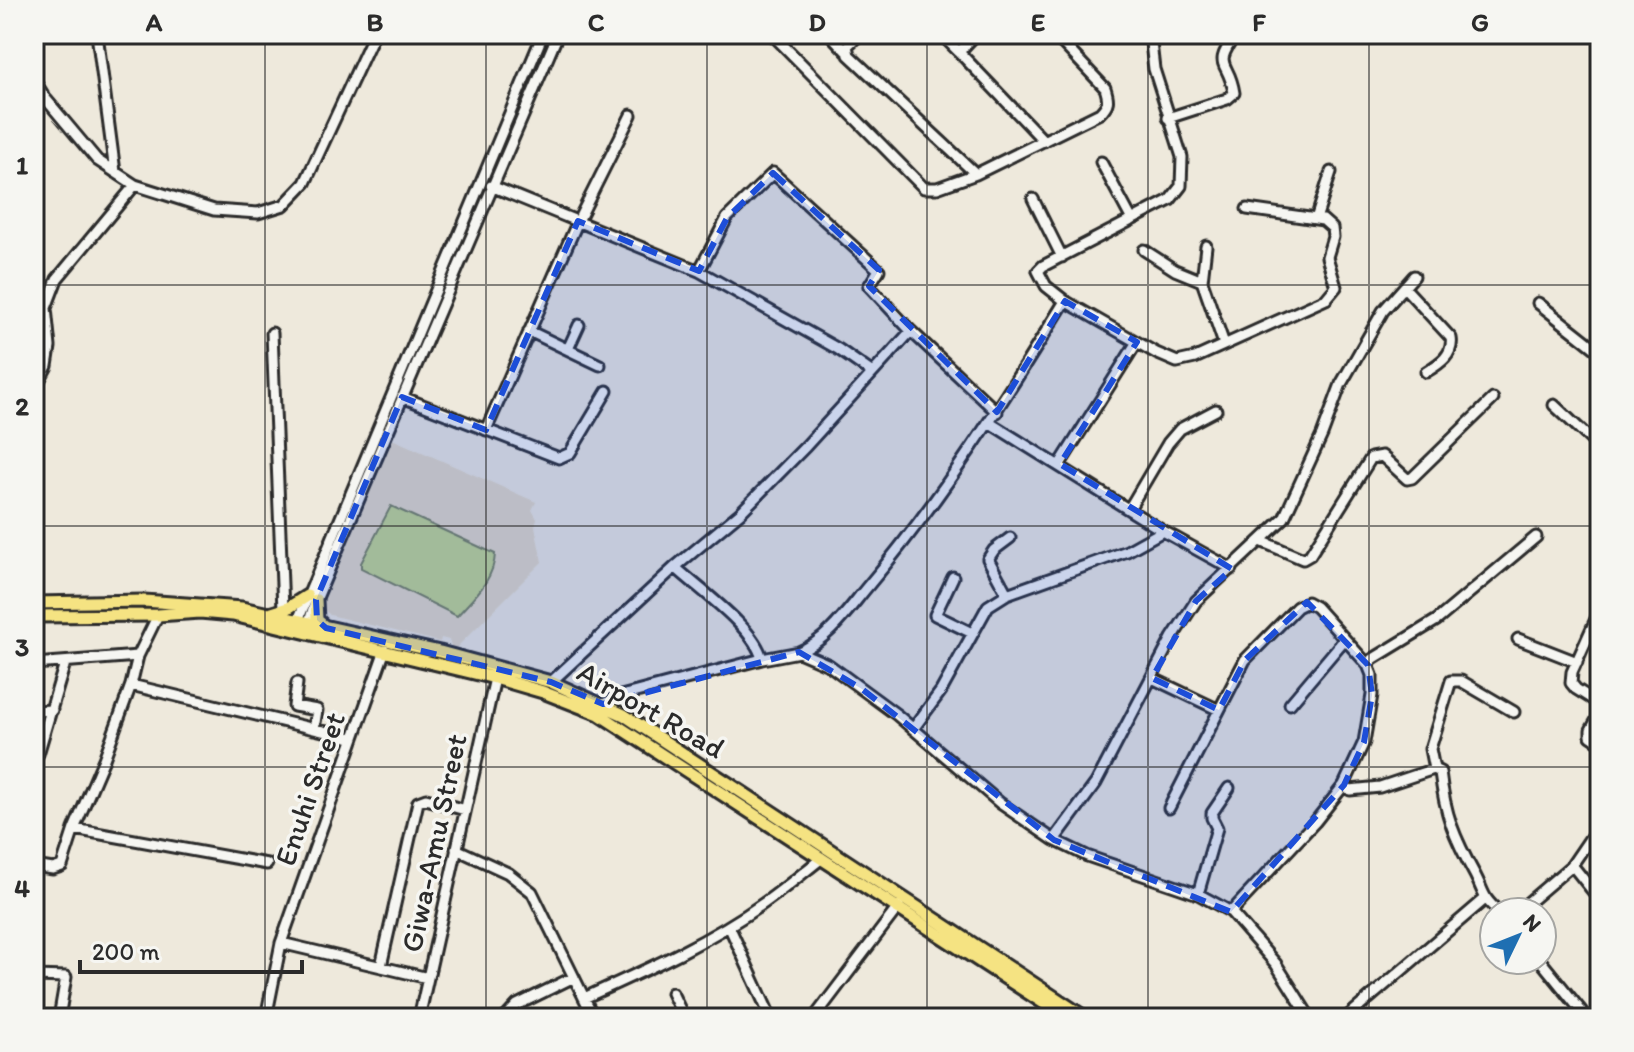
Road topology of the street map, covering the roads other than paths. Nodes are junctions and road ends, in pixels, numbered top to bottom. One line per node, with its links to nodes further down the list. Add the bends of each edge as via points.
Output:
1 (97, 34): 20 (street)
2 (374, 34): 23 (street, via 305,183 284,205 258,213 214,210)
3 (543, 34): 70 (street)
4 (558, 34): 24 (street)
5 (772, 34): 22 (street, via 924,188)
6 (830, 34): 13 (street)
7 (860, 34): 13 (street)
8 (941, 34): 14 (street)
9 (976, 34): 14 (street)
10 (1054, 34): 18 (street, via 1105,88 1109,99 1100,113)
11 (1150, 34): 17 (street)
12 (1236, 34): 17 (street, via 1222,61 1234,93)
13 (847, 52): 22 (street)
14 (959, 52): 18 (street)
15 (34, 80): 20 (street, via 97,160)
16 (631, 115): 29 (street)
17 (1168, 118): 28 (street, via 1182,157 1181,186 1170,200)
18 (1044, 141): 22 (street)
19 (1101, 162): 28 (street)
20 (115, 172): 23 (street)
21 (1331, 172): 27 (street)
22 (976, 174)
23 (135, 185): 50 (street, via 57,279 46,308 50,347)
24 (491, 186): 29 (street); 52 (street)
25 (1033, 199): 32 (street)
26 (1247, 209): 27 (street)
27 (1316, 219): 44 (street, via 1332,228 1327,257 1336,287 1333,294)
28 (1132, 220): 32 (street)
29 (578, 221): 33 (street); 40 (street)
30 (1206, 246): 35 (street)
31 (1144, 250): 35 (street)
32 (1062, 257): 37 (street, via 1038,271 1046,286)
33 (699, 271): 41 (street, via 727,218 773,173 879,270 869,286); 48 (street)
34 (1414, 276): 36 (street)
35 (1202, 281): 44 (street)
36 (1404, 287): 49 (street, via 1451,338 1449,354); 65 (street, via 1383,311 1341,384 1284,518)
37 (1065, 301): 43 (street); 56 (street)
38 (1538, 303): 46 (street)
39 (579, 325): 45 (street)
40 (529, 331): 45 (street); 58 (street)
41 (911, 331): 48 (street); 56 (street)
42 (272, 333): 72 (street)
43 (1137, 342): 44 (street, via 1177,362); 60 (street)
44 (1224, 344)
45 (568, 349): 47 (street)
46 (1600, 352)
47 (600, 365)
48 (871, 372): 66 (street, via 740,513)
49 (1426, 372)
50 (39, 381)
51 (607, 391): 58 (street, via 570,453 559,458)
52 (402, 397): 58 (street); 70 (street)
53 (1493, 399): 65 (street, via 1412,478 1382,456 1371,458 1310,555 1303,559)
54 (1554, 405): 59 (street)
55 (1216, 410): 61 (street, via 1180,429)
56 (997, 412): 57 (street)
57 (990, 423): 60 (street); 83 (street, via 887,564 819,644)
58 (486, 430)
59 (1600, 448)
60 (1060, 464): 61 (street)
61 (1129, 509): 62 (street)
62 (1163, 531): 67 (street); 69 (street, via 1127,551)
63 (1536, 537): 89 (street, via 1437,620)
64 (1010, 538): 69 (street, via 988,559)
65 (1261, 541): 67 (street)
66 (675, 567): 85 (street, via 749,633); 92 (street)
67 (1232, 569): 91 (street, via 1196,601)
68 (953, 577): 79 (street, via 935,615)
69 (1007, 594): 79 (street, via 988,606)
70 (311, 598): 72 (main road); 77 (street); 78 (main road, via 317,620)
71 (34, 603): 74 (main road, Airport Road, via 185,602)
72 (283, 610): 74 (main road)
73 (1600, 610): 86 (street)
74 (271, 614): 77 (main road, Airport Road)
75 (158, 615): 76 (main road, Airport Road); 77 (main road, Airport Road, via 200,612); 84 (street)
76 (34, 616)
77 (301, 627): 78 (main road, Airport Road); 82 (main road, Airport Road)
78 (326, 628): 92 (main road, Airport Road)
79 (972, 633): 104 (street)
80 (1518, 639): 86 (street)
81 (1344, 640): 89 (street); 96 (street); 99 (street, via 1316,607 1307,602 1297,607 1245,660)
82 (385, 650): 90 (main road, Airport Road); 105 (street, Enuhi Street)
83 (799, 652): 85 (street); 104 (street, via 829,665)
84 (138, 656): 87 (street); 94 (street)
85 (762, 659): 95 (street)
86 (1577, 662): 97 (street, via 1571,683)
87 (65, 663): 88 (street); 98 (street)
88 (34, 664)
89 (1368, 665): 111 (street, via 1372,695 1364,742)
90 (495, 678): 110 (main road, Airport Road, via 599,714); 114 (street, Giwa-Amu Street)
91 (1152, 678): 99 (street); 117 (street, via 1096,783)
92 (551, 682): 95 (main road, Airport Road)
93 (297, 683): 103 (street, via 294,706 317,710)
94 (131, 685): 103 (street); 116 (street)
95 (603, 704): 108 (main road, Airport Road)
96 (1290, 704)
97 (1600, 704)
98 (52, 710): 100 (street); 107 (street)
99 (1219, 710): 113 (street)
100 (34, 711)
101 (1514, 712): 109 (street, via 1461,681 1451,681 1430,749)
102 (1600, 714): 106 (street, via 1591,736)
103 (314, 729): 105 (street)
104 (913, 729): 117 (street, via 1000,803)
105 (352, 738): 131 (street, Enuhi Street)
106 (1600, 742)
107 (38, 754)
108 (702, 765): 110 (main road); 148 (main road, Airport Road)
109 (1434, 769): 111 (street, via 1369,790); 124 (street, via 1440,772 1453,834)
110 (695, 776): 119 (main road, Airport Road)
111 (1344, 785): 129 (street)
112 (1229, 788): 123 (street, via 1212,813 1217,828)
113 (1169, 808)
114 (465, 810): 118 (street, Giwa-Amu Street); 132 (street, via 426,799 418,802)
115 (1600, 824): 121 (street)
116 (74, 829): 120 (street); 122 (street, via 62,866)
117 (1054, 840): 123 (street)
118 (456, 849): 135 (street, via 508,873 532,892); 136 (street, Giwa-Amu Street)
119 (822, 858): 128 (main road, Airport Road); 130 (street)
120 (267, 864)
121 (1572, 865): 125 (street); 126 (street)
122 (34, 866)
123 (1198, 894): 129 (street)
124 (1484, 896)
125 (1536, 896)
126 (1600, 900)
127 (1478, 905): 150 (street)
128 (899, 906): 146 (street); 147 (main road, Airport Road)
129 (1231, 912): 149 (street, via 1276,964)
130 (729, 926): 138 (street); 145 (street)
131 (281, 943): 132 (street); 140 (street, Enuhi Street)
132 (381, 966): 136 (street)
133 (34, 976): 139 (street, via 66,977)
134 (1553, 976): 151 (street)
135 (574, 977): 138 (street); 142 (street, via 517,1005)
136 (428, 978): 141 (street, Giwa-Amu Street)
137 (672, 993): 144 (street)
138 (584, 998): 143 (street)
139 (59, 1018)
140 (266, 1018)
141 (419, 1018)
142 (505, 1018)
143 (594, 1018)
144 (684, 1018)
145 (771, 1018)
146 (814, 1018)
147 (1067, 1018)
148 (1086, 1018)
149 (1310, 1018)
150 (1346, 1018)
151 (1587, 1018)

